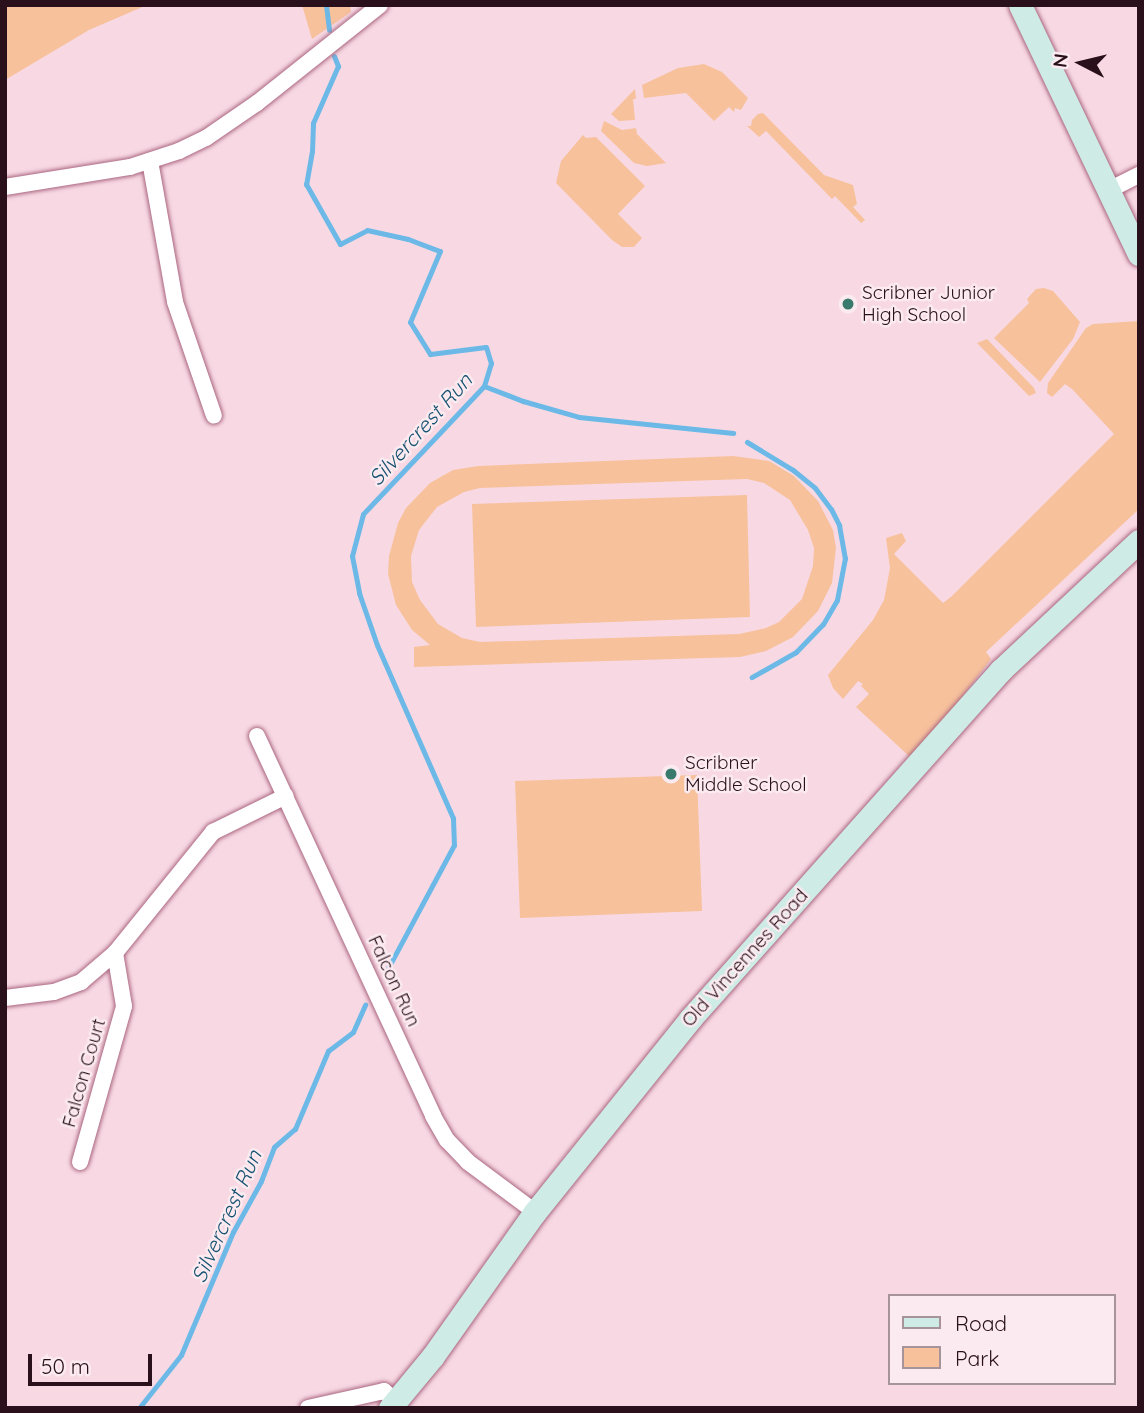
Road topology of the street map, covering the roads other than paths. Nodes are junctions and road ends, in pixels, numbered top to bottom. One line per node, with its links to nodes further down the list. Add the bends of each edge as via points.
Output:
1 (380, 5): 3 (street, via 230,123 180,151)
2 (1020, 5): 6 (street)
3 (150, 161): 5 (street, via 89,176); 8 (street, via 174,302)
4 (1139, 175): 6 (street)
5 (5, 187)
6 (1109, 190): 7 (street)
7 (1139, 254)
8 (214, 416)
9 (1139, 541): 15 (street, Old Vincennes Road, via 1001,670 690,1019)
10 (257, 736): 11 (street, Falcon Run)
11 (286, 796): 12 (street, via 213,832); 15 (street, Falcon Run, via 447,1140)
12 (115, 953): 13 (street, via 69,988); 14 (street, Falcon Court, via 124,1006)
13 (5, 998)
14 (80, 1162)
15 (535, 1212): 16 (street, Old Vincennes Road, via 433,1356)
16 (393, 1404): 17 (street, via 384,1391)
17 (308, 1408)

